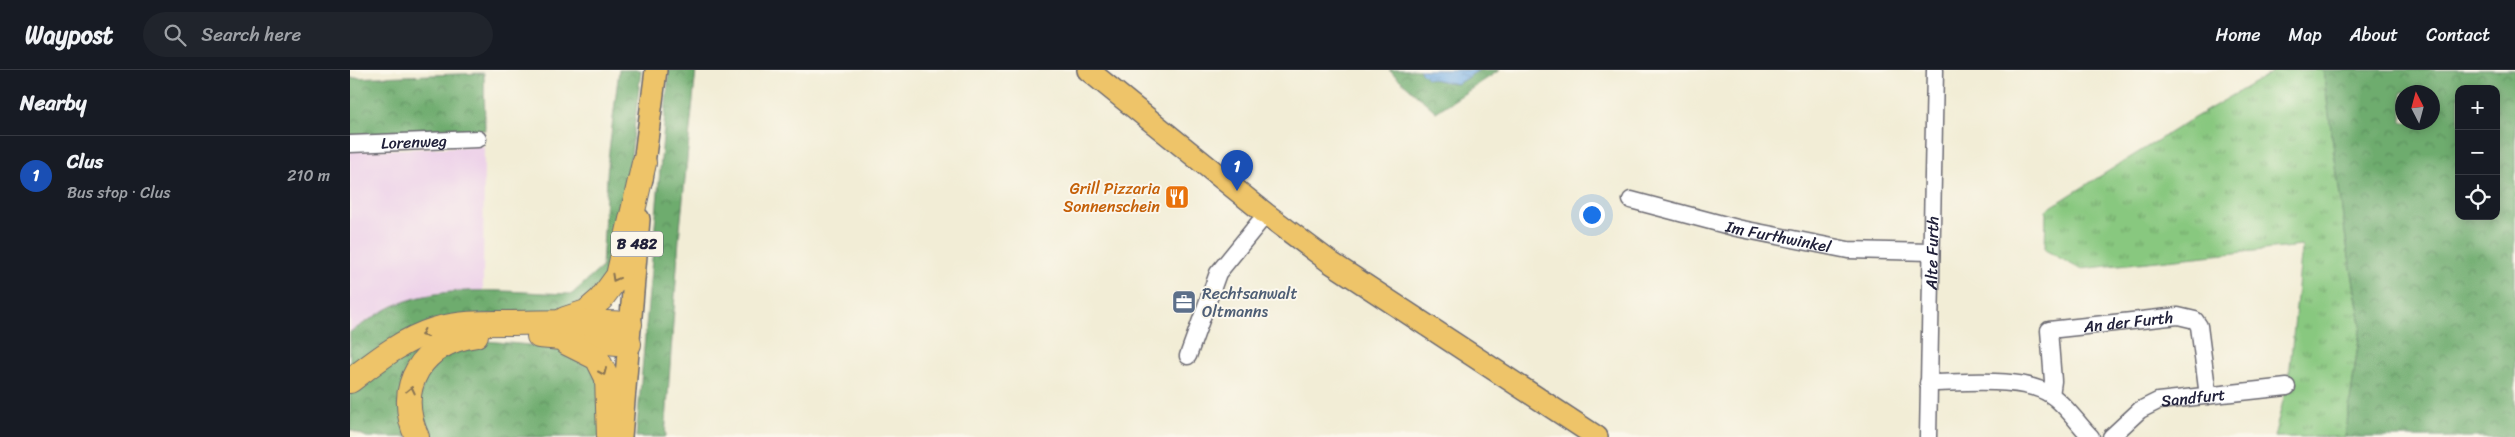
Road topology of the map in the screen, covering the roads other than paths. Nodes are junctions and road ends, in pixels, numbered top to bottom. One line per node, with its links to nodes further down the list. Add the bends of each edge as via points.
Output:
1 (656, 70): 6 (main road, B 482)
2 (1088, 70): 8 (main road)
3 (1935, 70): 9 (street, Alte Furth)
4 (478, 139): 5 (street, Lorenweg)
5 (350, 144)
6 (644, 164): 10 (highway, one-way to 10, via 618,276 601,299 586,312); 11 (main road, B 482)
7 (1631, 200): 9 (street, Im Furthwinkel, via 1738,228 1848,250)
8 (1266, 214): 12 (street, via 1218,274); 21 (main road, via 1330,262)
9 (1930, 252): 14 (street, Alte Furth)
10 (555, 329): 11 (highway); 13 (highway, one-way to 13, via 461,323 433,330 381,357); 18 (highway, one-way to 10, via 408,410 409,394 414,377 429,355 455,339 474,335); 19 (highway, one-way to 19, via 597,358 607,378)
11 (630, 334): 20 (main road, B 482)
12 (1188, 356)
13 (350, 381)
14 (1928, 383): 16 (street, via 2012,384); 22 (street, Alte Furth)
15 (2287, 388): 17 (street, Sandfurt)
16 (2051, 395): 17 (street, An der Furth, via 2049,330 2178,316 2195,320 2199,326); 23 (street)
17 (2208, 396): 24 (street, Sandfurt, via 2149,404)
18 (417, 437)
19 (610, 437)
20 (621, 437)
21 (1597, 437)
22 (1928, 437)
23 (2091, 437)
24 (2111, 437)

